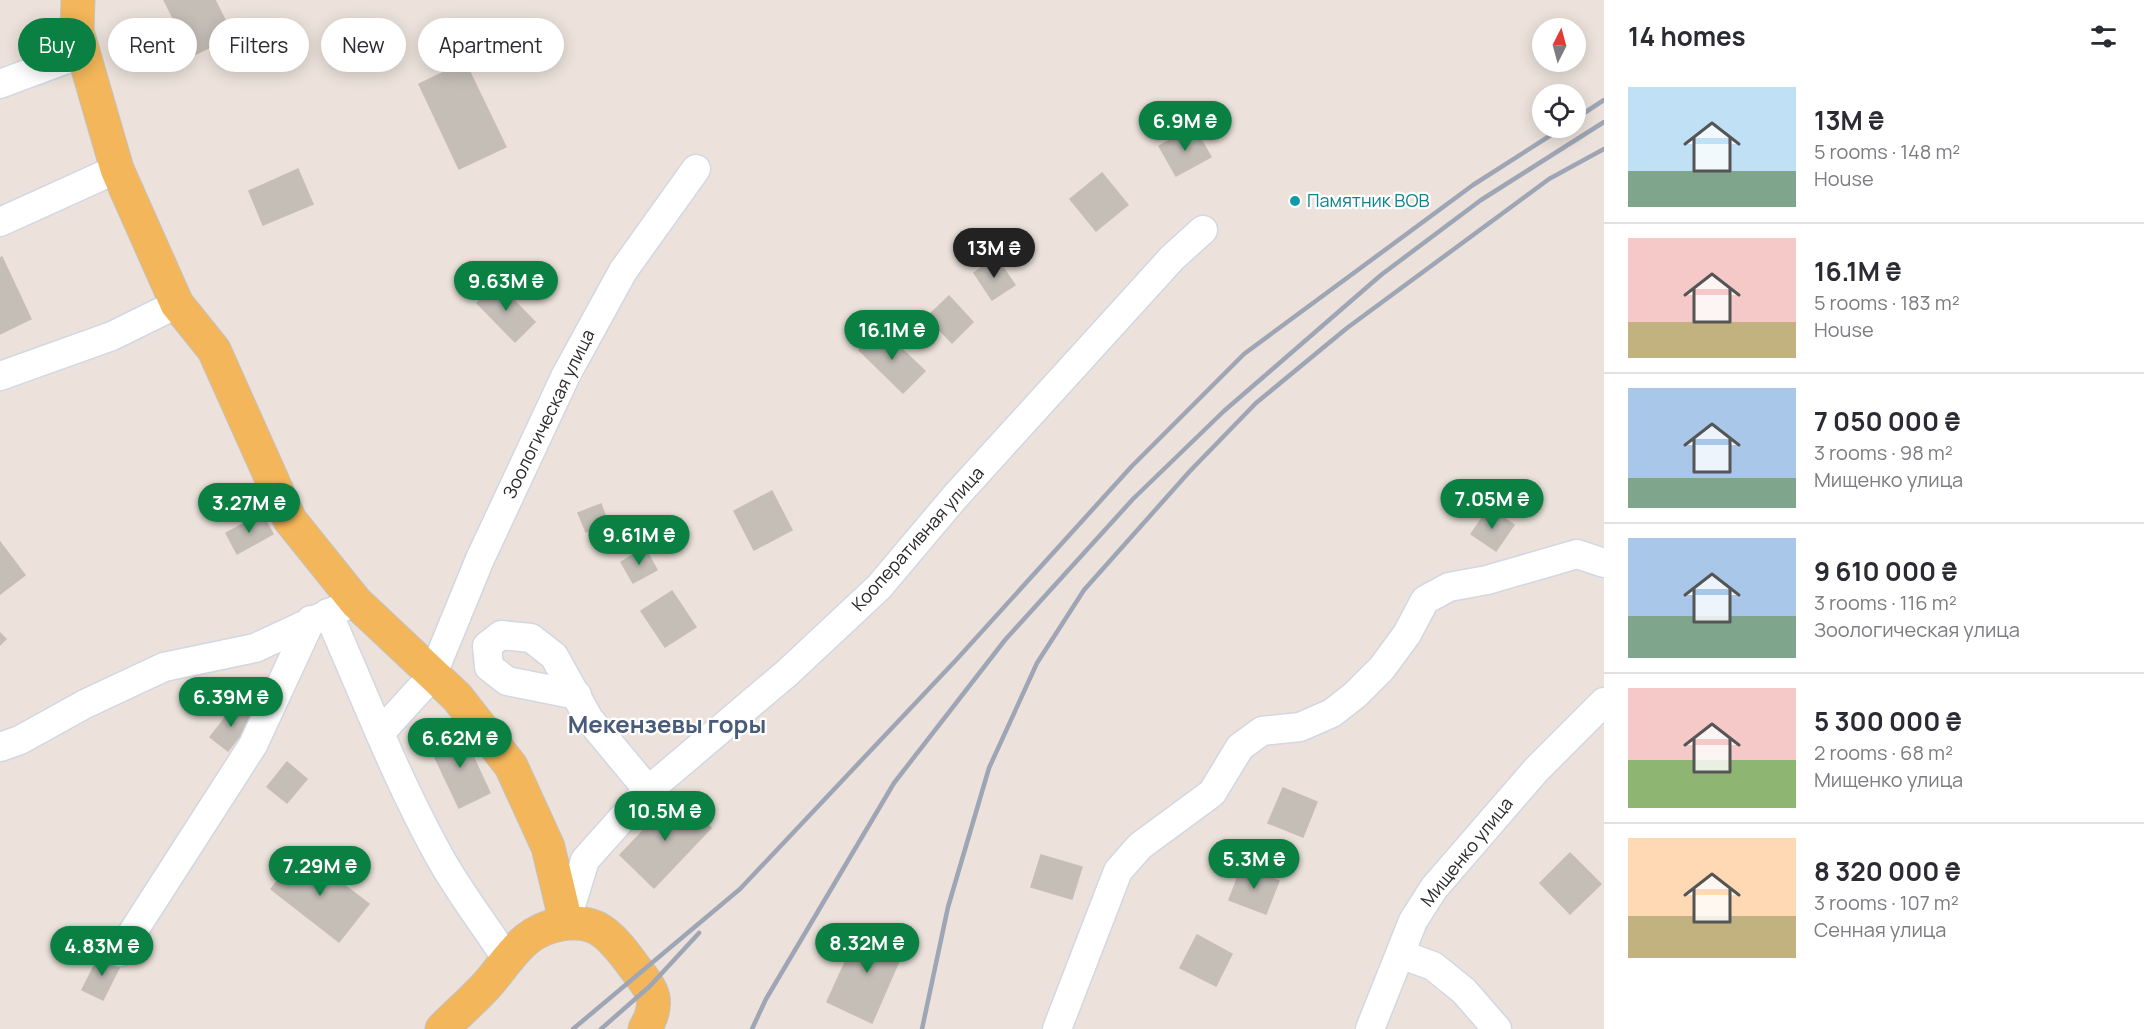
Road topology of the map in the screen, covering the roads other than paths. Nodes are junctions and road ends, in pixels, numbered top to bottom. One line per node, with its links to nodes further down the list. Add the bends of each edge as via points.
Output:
1 (78, 0): 2 (main road)
2 (77, 18)
3 (32, 72): 5 (street)
4 (89, 72): 6 (main road)
5 (0, 84)
6 (117, 169): 8 (street); 10 (main road)
7 (696, 169): 14 (street, Зоологическая улица, via 623,271 566,375 485,549)
8 (0, 222)
9 (1203, 230): 19 (street, Кооперативная улица, via 1172,258 879,586 787,673)
10 (177, 304): 11 (street, via 112,336); 13 (main road, via 214,350)
11 (0, 376)
12 (1604, 562): 26 (street, via 1577,554 1449,587 1425,600 1382,668 1340,707 1300,727 1262,731 1240,747 1212,793 1140,846 1118,871)
13 (332, 612): 14 (main road); 17 (street); 18 (street, via 255,648 164,667); 21 (street, via 253,745)
14 (432, 676): 17 (street, Зоологическая улица); 20 (main road, via 457,697 511,766 548,847)
15 (577, 695): 19 (street, via 589,718)
16 (1604, 702): 22 (street, Мищенко улица, via 1536,770 1434,888 1413,921)
17 (380, 733): 23 (street, via 439,856)
18 (0, 747)
19 (648, 790): 20 (street, Кооперативная улица, via 585,860)
20 (566, 922): 23 (main road, via 527,939); 24 (main road, via 596,928 615,943 650,986 654,999)
21 (120, 952)
22 (1400, 954): 27 (street, Мищенко улица); 28 (street, via 1433,966 1464,991)
23 (508, 961): 25 (main road)
24 (649, 1023)
25 (442, 1029)
26 (1057, 1029)
27 (1370, 1029)
28 (1497, 1029)

